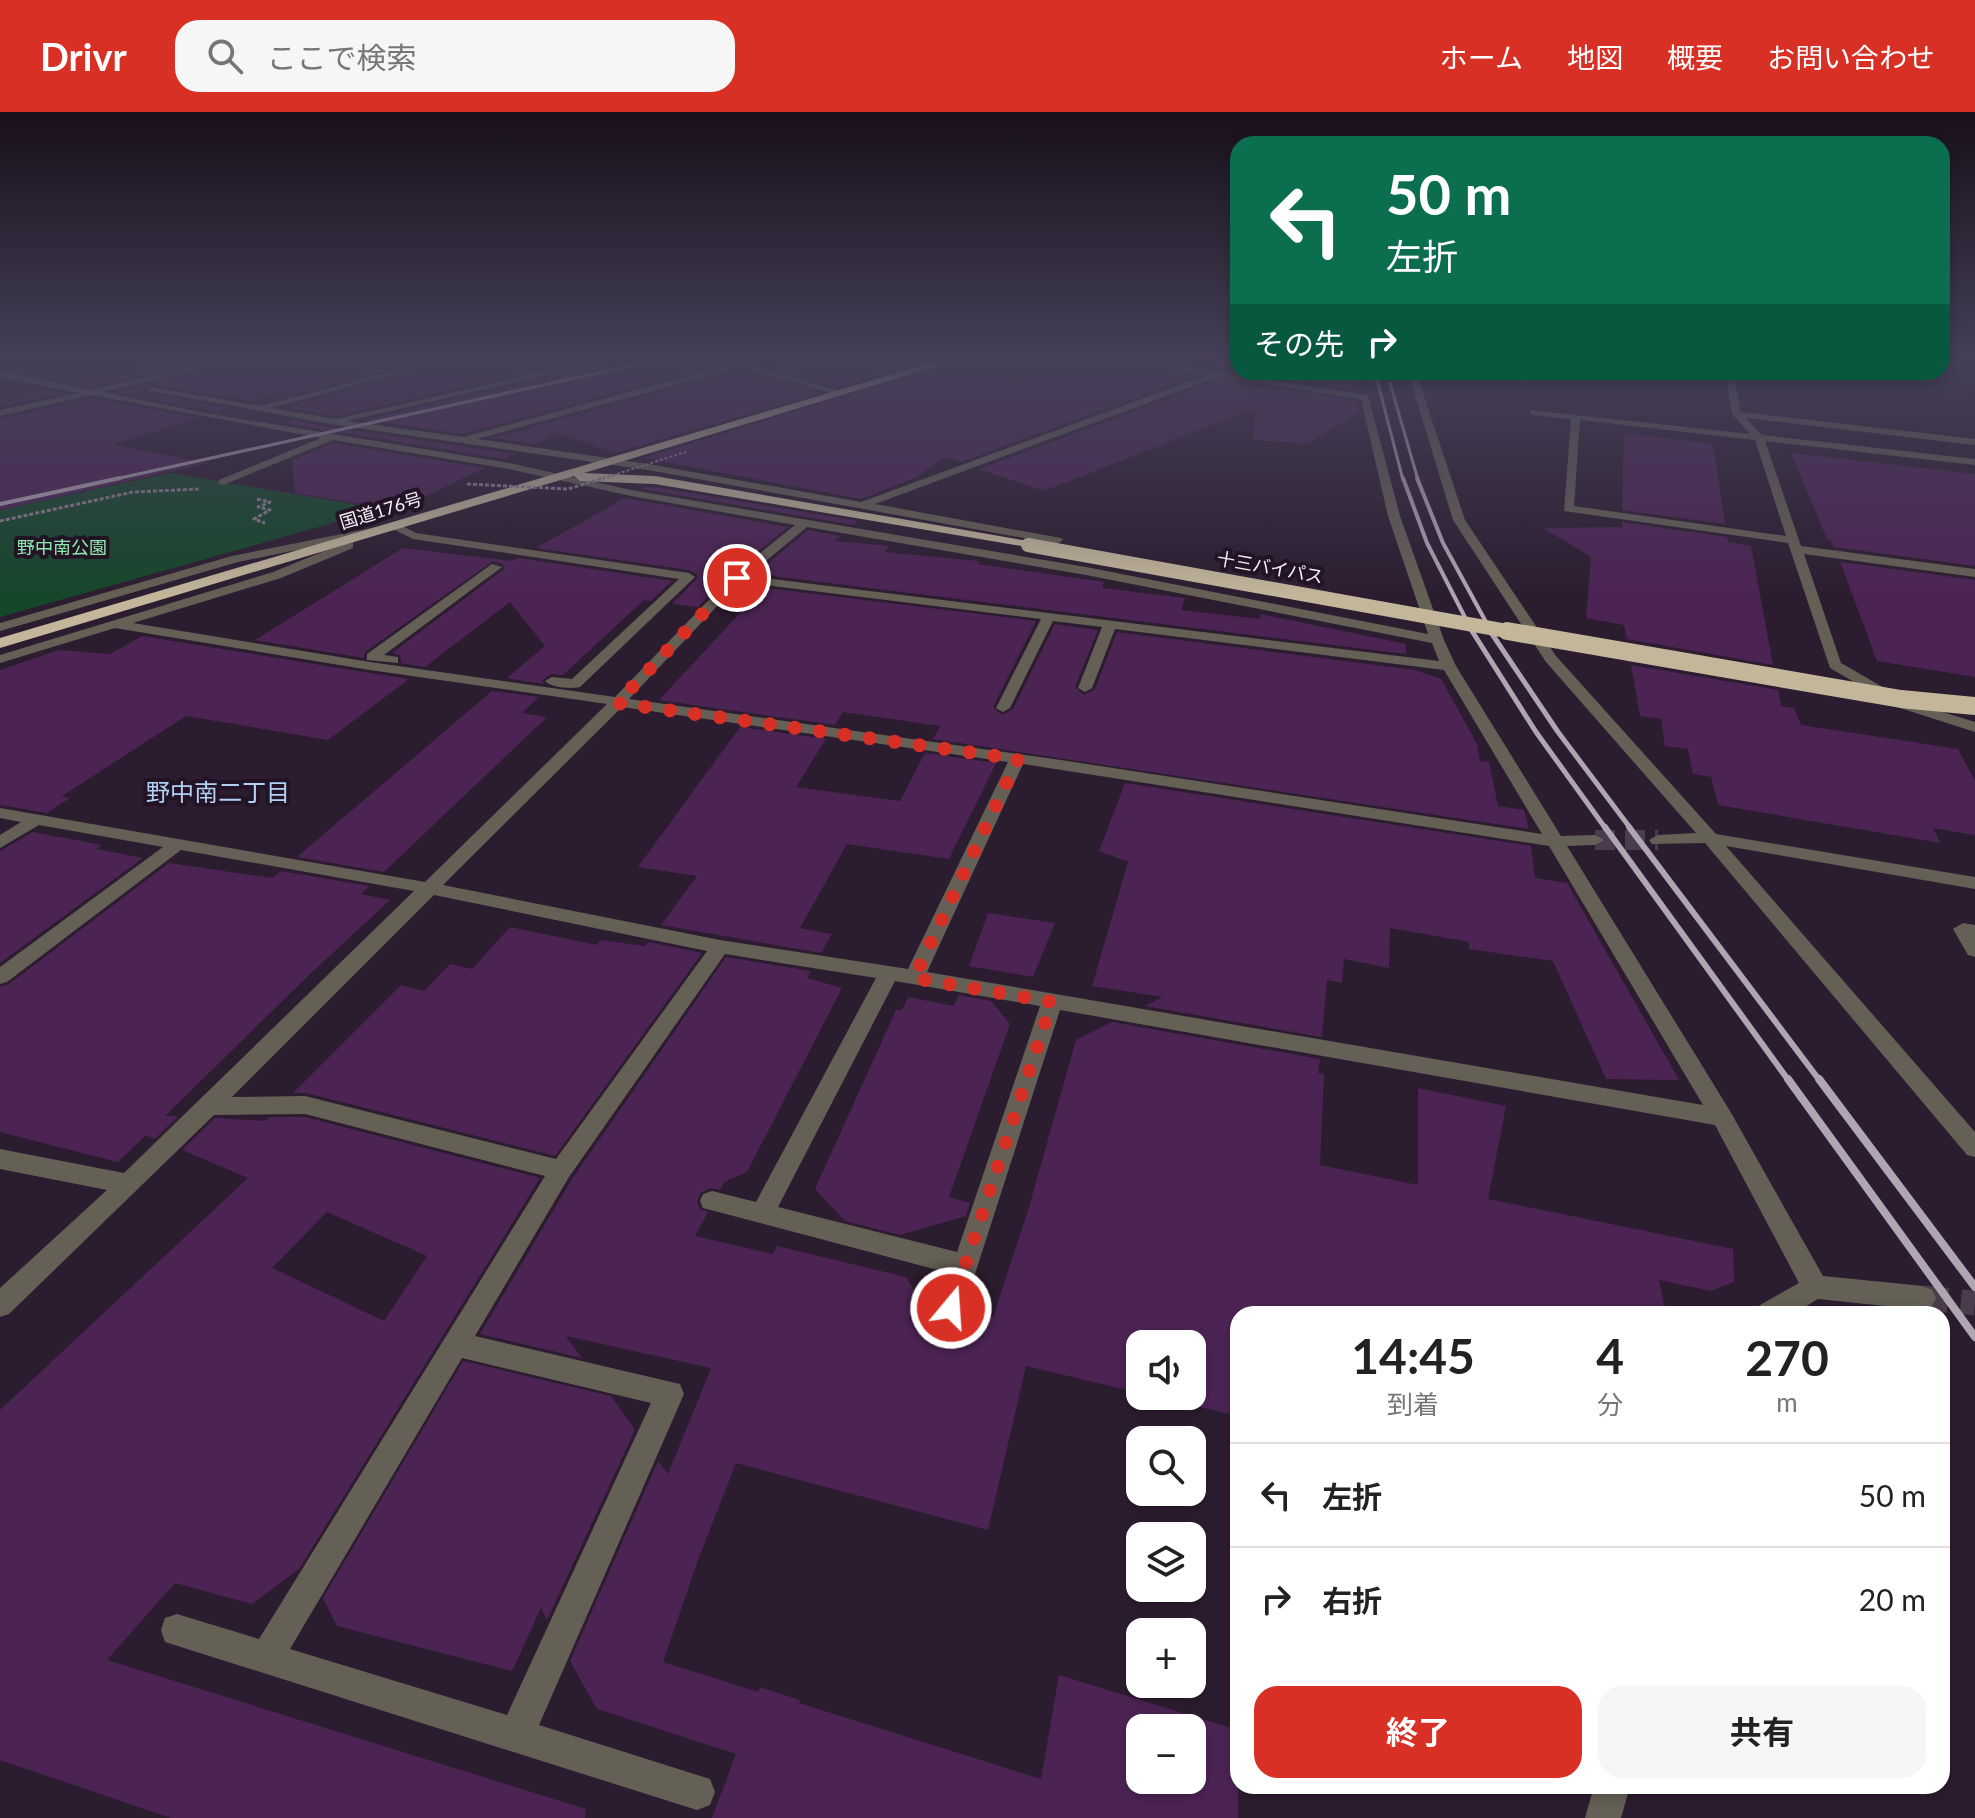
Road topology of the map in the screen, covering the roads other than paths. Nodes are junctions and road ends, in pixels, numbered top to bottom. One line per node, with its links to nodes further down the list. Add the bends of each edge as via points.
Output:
1 (1759, 438): 22 (street)
2 (329, 439): 18 (street)
3 (334, 439): 17 (street)
4 (445, 439): 13 (street)
5 (470, 439): 13 (street)
6 (686, 439): 15 (highway, 国道176号)
7 (1042, 439): 19 (street)
8 (1375, 439): 31 (street, via 1394,516)
9 (1433, 439): 43 (street, via 1459,520 1551,659)
10 (1574, 439): 22 (street, via 1568,509)
11 (1765, 439): 16 (street)
12 (1946, 439): 14 (street)
13 (461, 441): 15 (street)
14 (1975, 442)
15 (606, 462): 17 (highway, 国道176号); 19 (street)
16 (1975, 462)
17 (557, 477): 20 (street); 21 (highway, 国道176号); 37 (highway, 十三バイパス, bridge, via 655,480 1682,662 1901,699)
18 (223, 482)
19 (862, 505): 23 (street, via 1057,540)
20 (803, 524): 23 (street); 26 (street)
21 (397, 526): 24 (street, via 413,536 689,577 575,684 372,657); 29 (street, via 277,575); 30 (street, via 236,559); 32 (highway, 国道176号)
22 (1795, 544): 25 (street); 39 (street, via 1835,665 1902,704)
23 (1034, 563): 31 (street)
24 (496, 567)
25 (1975, 573)
26 (737, 578): 27 (street); 36 (street)
27 (1049, 616): 28 (street); 38 (street)
28 (1110, 623): 34 (street); 35 (street)
29 (114, 624): 33 (street); 36 (street)
30 (0, 627)
31 (1437, 640): 34 (street)
32 (0, 643)
33 (0, 659)
34 (1449, 666): 46 (street)
35 (1085, 688)
36 (617, 703): 40 (street); 50 (street)
37 (1975, 706)
38 (1003, 708)
39 (1974, 728)
40 (1018, 759): 46 (street); 56 (street)
41 (0, 813): 42 (street)
42 (37, 819): 47 (street); 48 (street)
43 (1710, 838): 45 (street); 49 (street); 60 (street)
44 (1595, 840): 46 (street)
45 (1658, 840)
46 (1553, 841): 59 (street)
47 (0, 843)
48 (178, 844): 50 (street); 55 (street)
49 (1975, 883)
50 (428, 888): 52 (street); 58 (street)
51 (1975, 931): 53 (street, via 1963,929)
52 (720, 947): 54 (street); 62 (street)
53 (1975, 950)
54 (889, 973): 56 (street); 65 (street)
55 (0, 977)
56 (914, 978): 57 (street)
57 (1052, 1002): 59 (street); 66 (street)
58 (208, 1106): 62 (street, via 305,1105); 63 (street)
59 (1722, 1117): 67 (street)
60 (1975, 1148)
61 (0, 1159): 63 (street)
62 (561, 1170): 72 (street)
63 (129, 1184): 69 (street)
64 (712, 1201): 65 (street)
65 (762, 1214): 66 (street)
66 (965, 1266): 71 (street)
67 (1815, 1287): 68 (street); 70 (street)
68 (1923, 1298)
69 (0, 1305)
70 (1783, 1306)
71 (951, 1308)
72 (455, 1344): 74 (street); 75 (street, via 670,1394)
73 (177, 1630): 74 (street)
74 (266, 1658): 75 (street)
75 (516, 1736): 76 (street)
76 (697, 1792)
77 (1610, 1794): 78 (street)
78 (1603, 1818)

